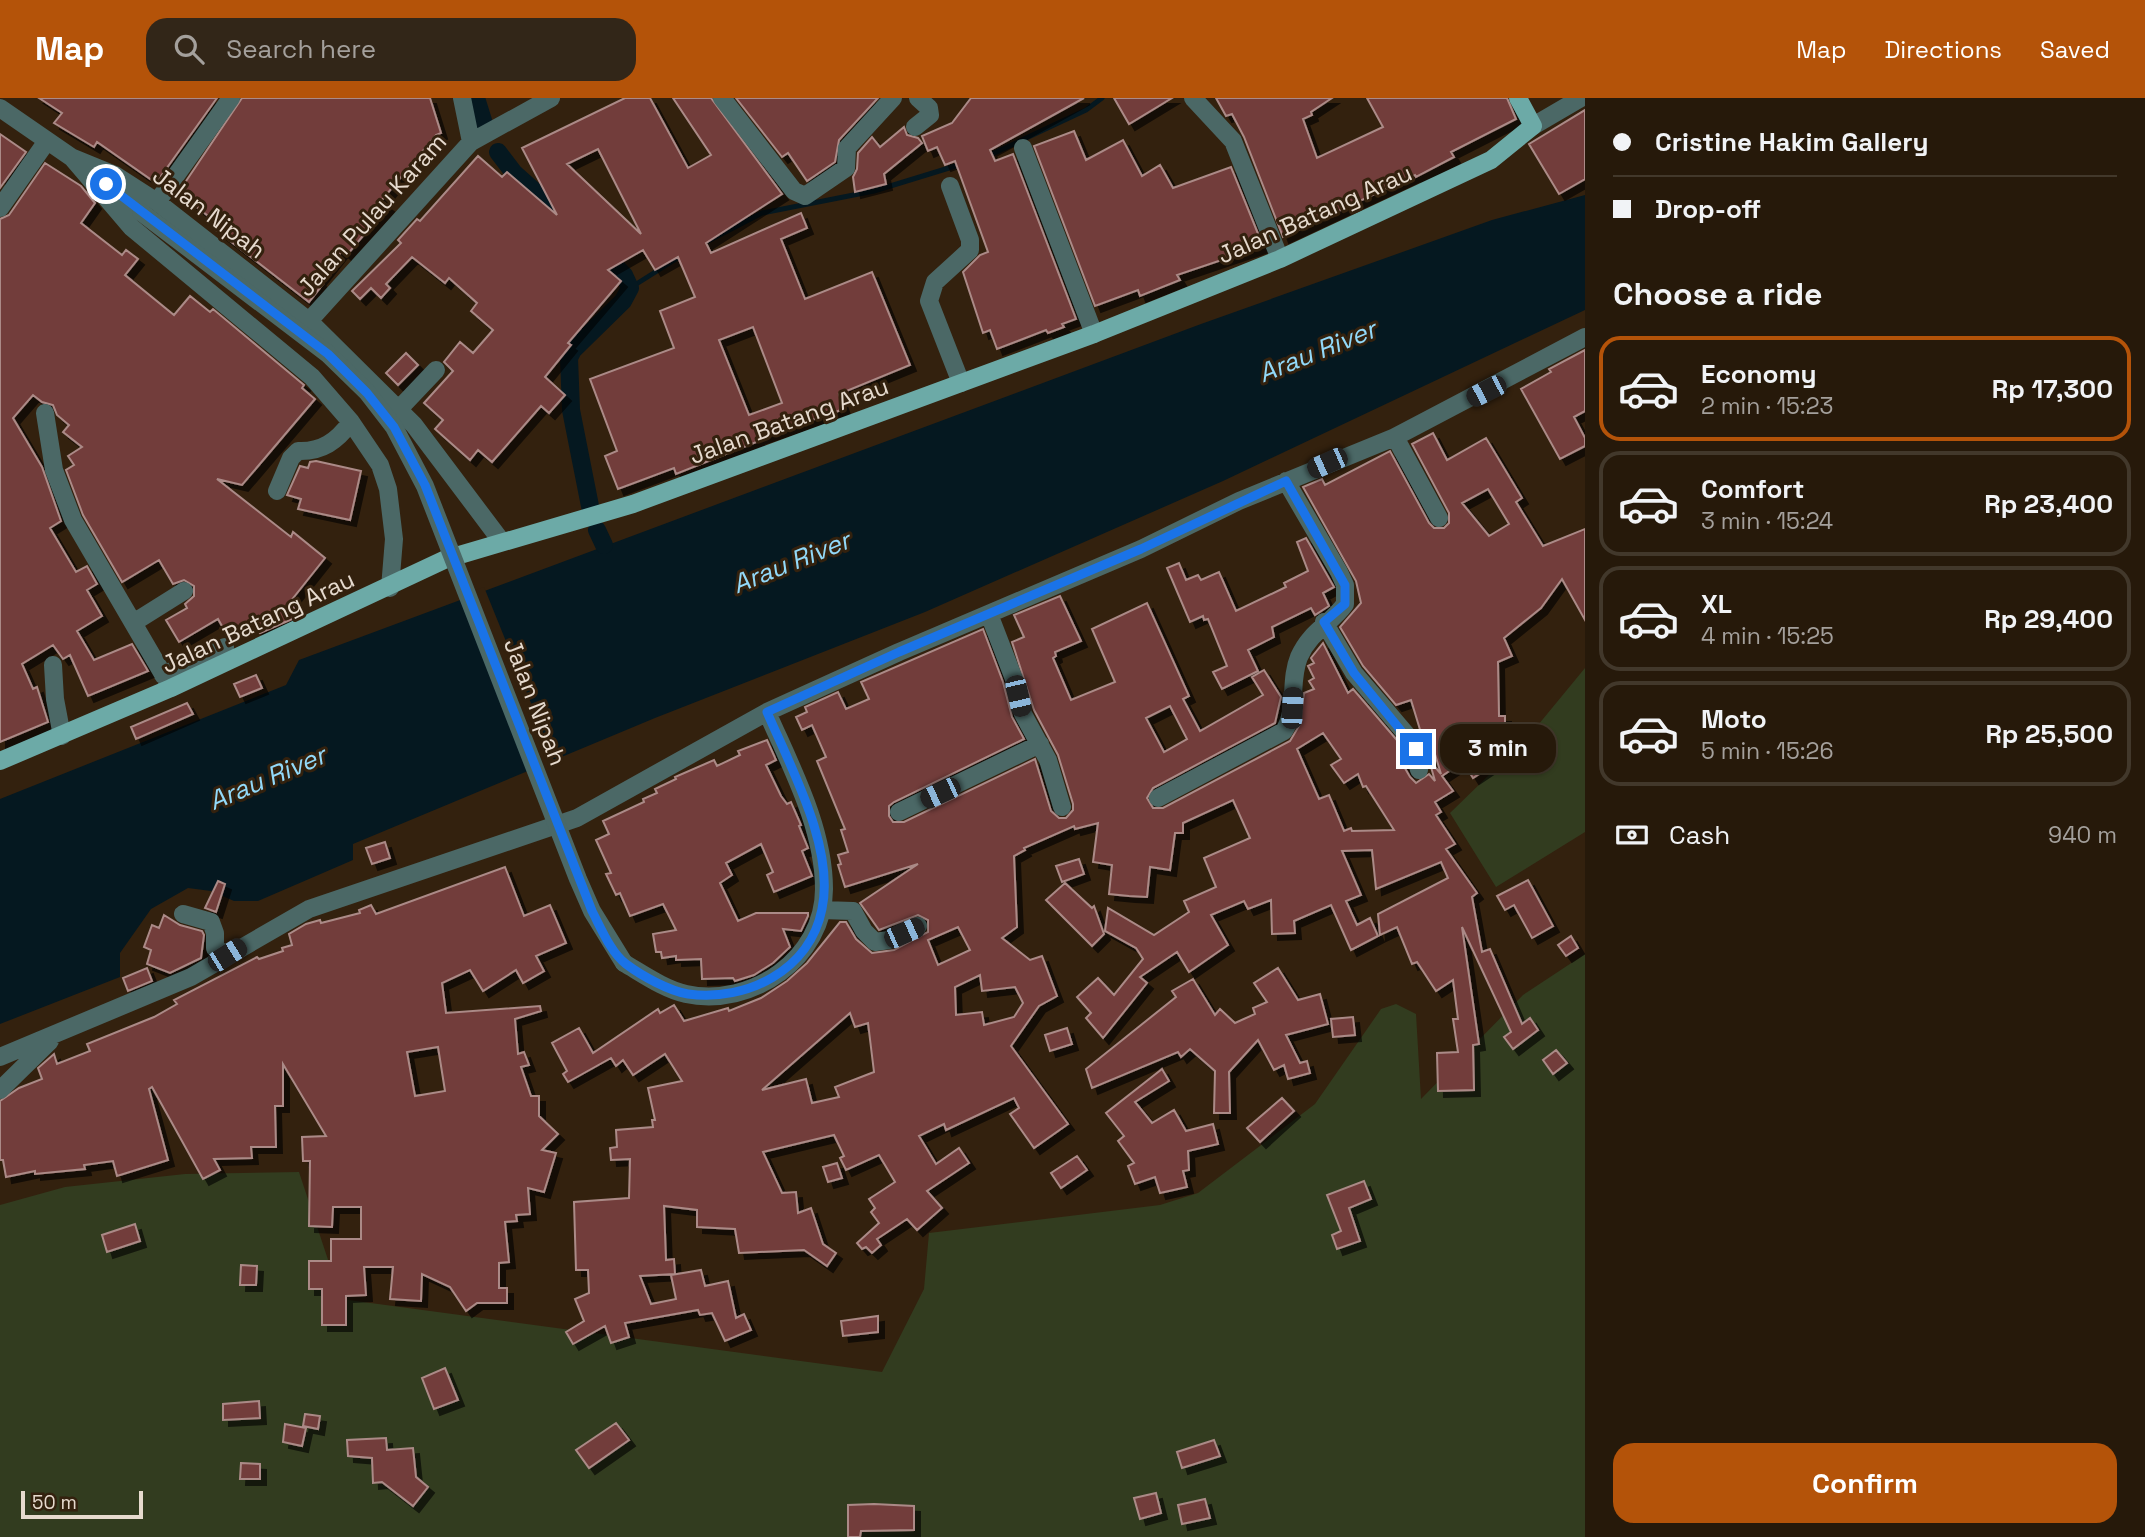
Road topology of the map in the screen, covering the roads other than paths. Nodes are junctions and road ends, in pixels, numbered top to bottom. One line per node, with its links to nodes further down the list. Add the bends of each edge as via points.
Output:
1 (231, 98): 18 (street)
2 (462, 98): 14 (street, Jalan Pulau Karam)
3 (551, 98): 14 (street, Jalan Pulau Karam)
4 (722, 98): 5 (street, via 794,191 805,195 846,168 847,148)
5 (893, 98)
6 (918, 98): 12 (street, via 930,115)
7 (1193, 98): 20 (street, via 1233,141)
8 (1518, 98): 11 (main road)
9 (1581, 98): 11 (street, Jalan Batang Arau)
10 (0, 108): 13 (street, Jalan Nipah)
11 (1533, 126): 20 (main road, Jalan Batang Arau, via 1491,160)
12 (915, 127)
13 (47, 141): 16 (street, Jalan Nipah); 19 (street)
14 (471, 142): 21 (street, Jalan Pulau Karam)
15 (1023, 148): 22 (street)
16 (71, 157): 18 (street, Jalan Nipah, via 115,175); 28 (street, Jalan Nipah, via 131,227 312,377); 50 (street, Jalan Nipah, bridge, via 328,354 394,427 425,485 578,879 624,963 685,994 718,996 754,987 789,968 811,943)
17 (950, 186): 25 (street, via 970,250 935,282 929,301)
18 (157, 202): 21 (street, Jalan Nipah)
19 (0, 208)
20 (1280, 259): 22 (main road, Jalan Batang Arau)
21 (309, 320): 26 (street, Jalan Nipah)
22 (1094, 334): 25 (main road, Jalan Batang Arau)
23 (1585, 337): 29 (street)
24 (436, 370): 26 (street)
25 (961, 383): 33 (main road, Jalan Batang Arau, via 633,504)
26 (399, 409): 33 (street, Jalan Nipah)
27 (45, 413): 38 (street, via 54,470 73,520)
28 (351, 422): 31 (street, via 328,446 299,451 291,458); 34 (street, Jalan Nipah, via 380,465 388,489 394,539)
29 (1395, 437): 30 (street); 32 (street)
30 (1286, 481): 36 (street); 37 (street, via 1345,585 1345,604)
31 (277, 491)
32 (1439, 518)
33 (502, 542): 34 (main road, Jalan Batang Arau, via 446,559)
34 (390, 588): 41 (main road, Jalan Batang Arau)
35 (184, 591): 38 (street)
36 (989, 614): 42 (street); 44 (street, via 1023,714)
37 (1324, 622): 46 (street, via 1354,673 1412,741); 47 (street, via 1298,659 1291,718 1284,731)
38 (133, 623): 41 (street)
39 (226, 647): 41 (street)
40 (53, 665): 43 (street)
41 (167, 682): 43 (main road, Jalan Batang Arau)
42 (767, 712): 50 (street, Jalan Nipah, via 803,795 818,844); 53 (street, via 577,818 309,909)
43 (62, 736): 45 (main road, Jalan Batang Arau)
44 (1040, 744): 48 (street); 49 (street)
45 (0, 761)
46 (1419, 769)
47 (1158, 798)
48 (1062, 807)
49 (899, 812)
50 (822, 910): 52 (street, via 853,911 875,942)
51 (183, 914): 53 (street, via 211,922 215,947)
52 (918, 926)
53 (227, 955): 54 (street, via 191,977)
54 (54, 1037): 55 (street); 56 (street)
55 (0, 1057)
56 (0, 1090)

